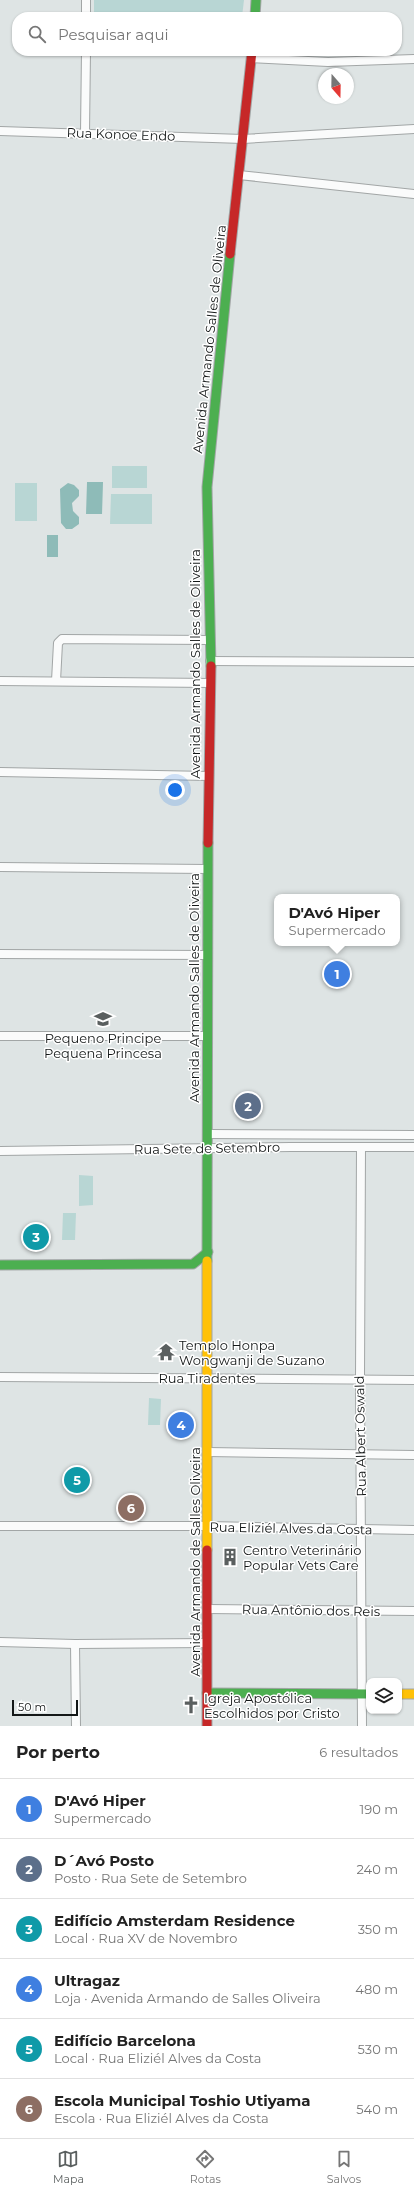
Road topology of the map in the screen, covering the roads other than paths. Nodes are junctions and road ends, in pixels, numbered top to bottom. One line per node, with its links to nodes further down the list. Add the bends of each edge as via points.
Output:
1 (86, 0): 3 (street)
2 (256, 0): 4 (main road)
3 (86, 12)
4 (255, 12)
5 (86, 56): 11 (street)
6 (251, 56): 12 (main road, Avenida Armando Salles de Oliveira)
7 (262, 56): 8 (street, via 328,62)
8 (414, 59)
9 (414, 129): 12 (street, Rua Konoe Endo)
10 (0, 131): 11 (street, Rua Konoe Endo)
11 (85, 132): 12 (street, Rua Konoe Endo)
12 (243, 139): 13 (main road, Avenida Armando Salles de Oliveira)
13 (239, 175): 14 (street); 15 (main road, Avenida Armando Salles de Oliveira, via 208,461)
14 (414, 194)
15 (210, 640): 16 (main road, Avenida Armando Salles de Oliveira); 19 (street, via 62,639 58,643)
16 (210, 661): 17 (street); 20 (main road, Avenida Armando Salles de Oliveira)
17 (414, 662)
18 (0, 681): 19 (street)
19 (56, 681): 20 (street)
20 (211, 683): 22 (main road, Avenida Armando Salles de Oliveira)
21 (0, 772): 22 (street)
22 (208, 776): 24 (main road, Avenida Armando Salles de Oliveira)
23 (0, 867): 24 (street)
24 (207, 869): 26 (main road, Avenida Armando Salles de Oliveira)
25 (0, 954): 26 (street)
26 (207, 955): 28 (main road, Avenida Armando Salles de Oliveira)
27 (0, 1036): 28 (street)
28 (207, 1036): 29 (main road, Avenida Armando Salles de Oliveira)
29 (208, 1134): 30 (street, Rua Sete de Setembro); 33 (main road, Avenida Armando Salles de Oliveira)
30 (414, 1135)
31 (361, 1147): 32 (street, Rua Sete de Setembro); 33 (street, Rua Sete de Setembro); 41 (street, Rua Albert Oswald)
32 (414, 1147)
33 (207, 1149): 34 (street, Rua Sete de Setembro); 35 (main road, Avenida Armando Salles de Oliveira)
34 (0, 1151)
35 (208, 1252): 36 (main road); 38 (main road, Avenida Armando Salles de Oliveira)
36 (193, 1264): 37 (main road); 38 (main road)
37 (0, 1265)
38 (208, 1278): 40 (main road, Avenida Armando de Salles Oliveira)
39 (0, 1376): 40 (street, Rua Tiradentes)
40 (208, 1378): 41 (street, Rua Tiradentes); 43 (main road, Avenida Armando de Salles Oliveira)
41 (360, 1379): 42 (street, Rua Tiradentes); 44 (street, Rua Albert Oswald)
42 (414, 1380)
43 (208, 1452): 44 (street); 47 (main road, Avenida Armando de Salles Oliveira)
44 (361, 1455): 45 (street); 48 (street, Rua Albert Oswald)
45 (414, 1456)
46 (0, 1526): 47 (street, Rua Eliziél Alves da Costa)
47 (208, 1526): 48 (street, Rua Eliziél Alves da Costa); 50 (main road, Avenida Armando de Salles Oliveira)
48 (362, 1529): 49 (street, Rua Eliziél Alves da Costa); 51 (street, Rua Albert Oswald)
49 (414, 1530)
50 (208, 1609): 51 (street, Rua Antônio dos Reis); 54 (main road, Avenida Armando de Salles Oliveira)
51 (362, 1611): 52 (street, Rua Antônio dos Reis); 57 (street, Rua Albert Oswald)
52 (414, 1611)
53 (0, 1642): 55 (street)
54 (207, 1643): 55 (street); 56 (main road, Avenida Armando de Salles Oliveira)
55 (75, 1644): 60 (street)
56 (207, 1693): 57 (main road); 61 (main road, Avenida Armando de Salles Oliveira)
57 (366, 1694): 62 (street, Rua Albert Oswald)
58 (402, 1694): 59 (main road)
59 (414, 1694)
60 (76, 1726)
61 (207, 1726)
62 (362, 1726)

